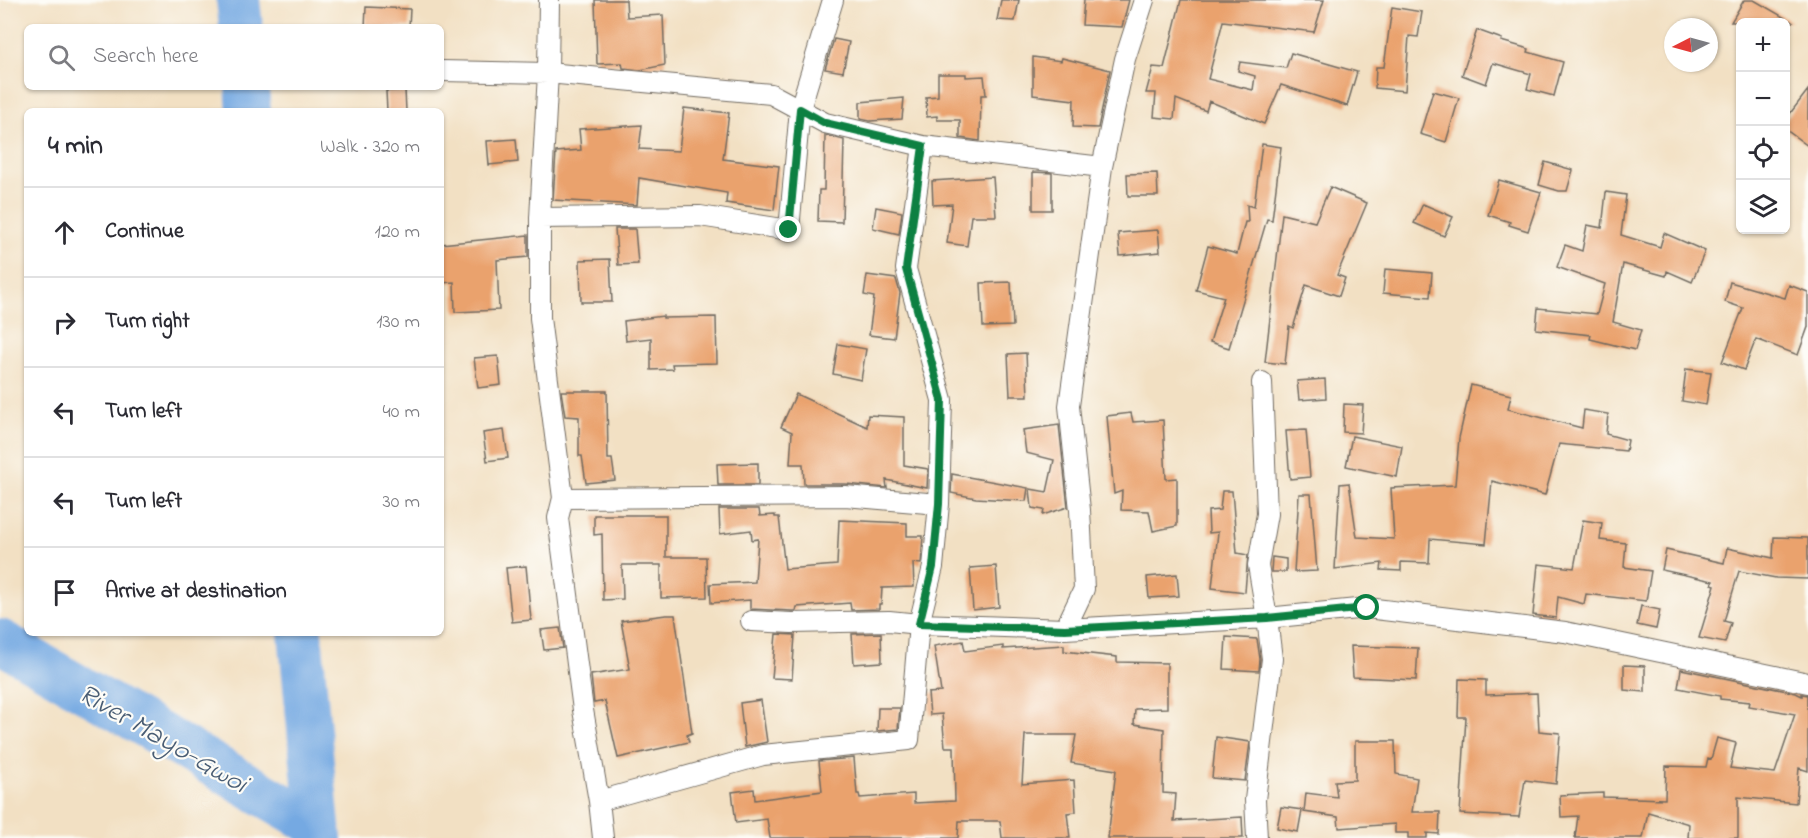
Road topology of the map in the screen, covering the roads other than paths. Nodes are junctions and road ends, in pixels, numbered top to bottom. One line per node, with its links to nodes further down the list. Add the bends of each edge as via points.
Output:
1 (549, 0): 5 (street)
2 (833, 0): 6 (street)
3 (1144, 0): 8 (street, via 1125,59)
4 (444, 71): 5 (street)
5 (548, 73): 6 (street, via 771,94); 9 (street)
6 (800, 109): 7 (street, via 825,123); 9 (street, via 789,230 700,216)
7 (923, 146): 8 (street); 12 (street, via 906,269 942,400)
8 (1102, 167): 16 (street, via 1069,406 1084,589)
9 (540, 218): 11 (street, via 540,318)
10 (1262, 382): 13 (street, via 1267,514 1258,565)
11 (563, 498): 12 (street, via 846,496); 18 (street, via 558,518)
12 (939, 504): 15 (street, via 933,567)
13 (1267, 618): 16 (street); 17 (street, via 1367,608 1564,632); 20 (street, via 1272,659 1254,800)
14 (752, 621): 15 (street)
15 (919, 624): 16 (street); 18 (street, via 909,740 763,755)
16 (1065, 629)
17 (1808, 683)
18 (599, 801): 19 (street)
19 (603, 838)
20 (1257, 838)

